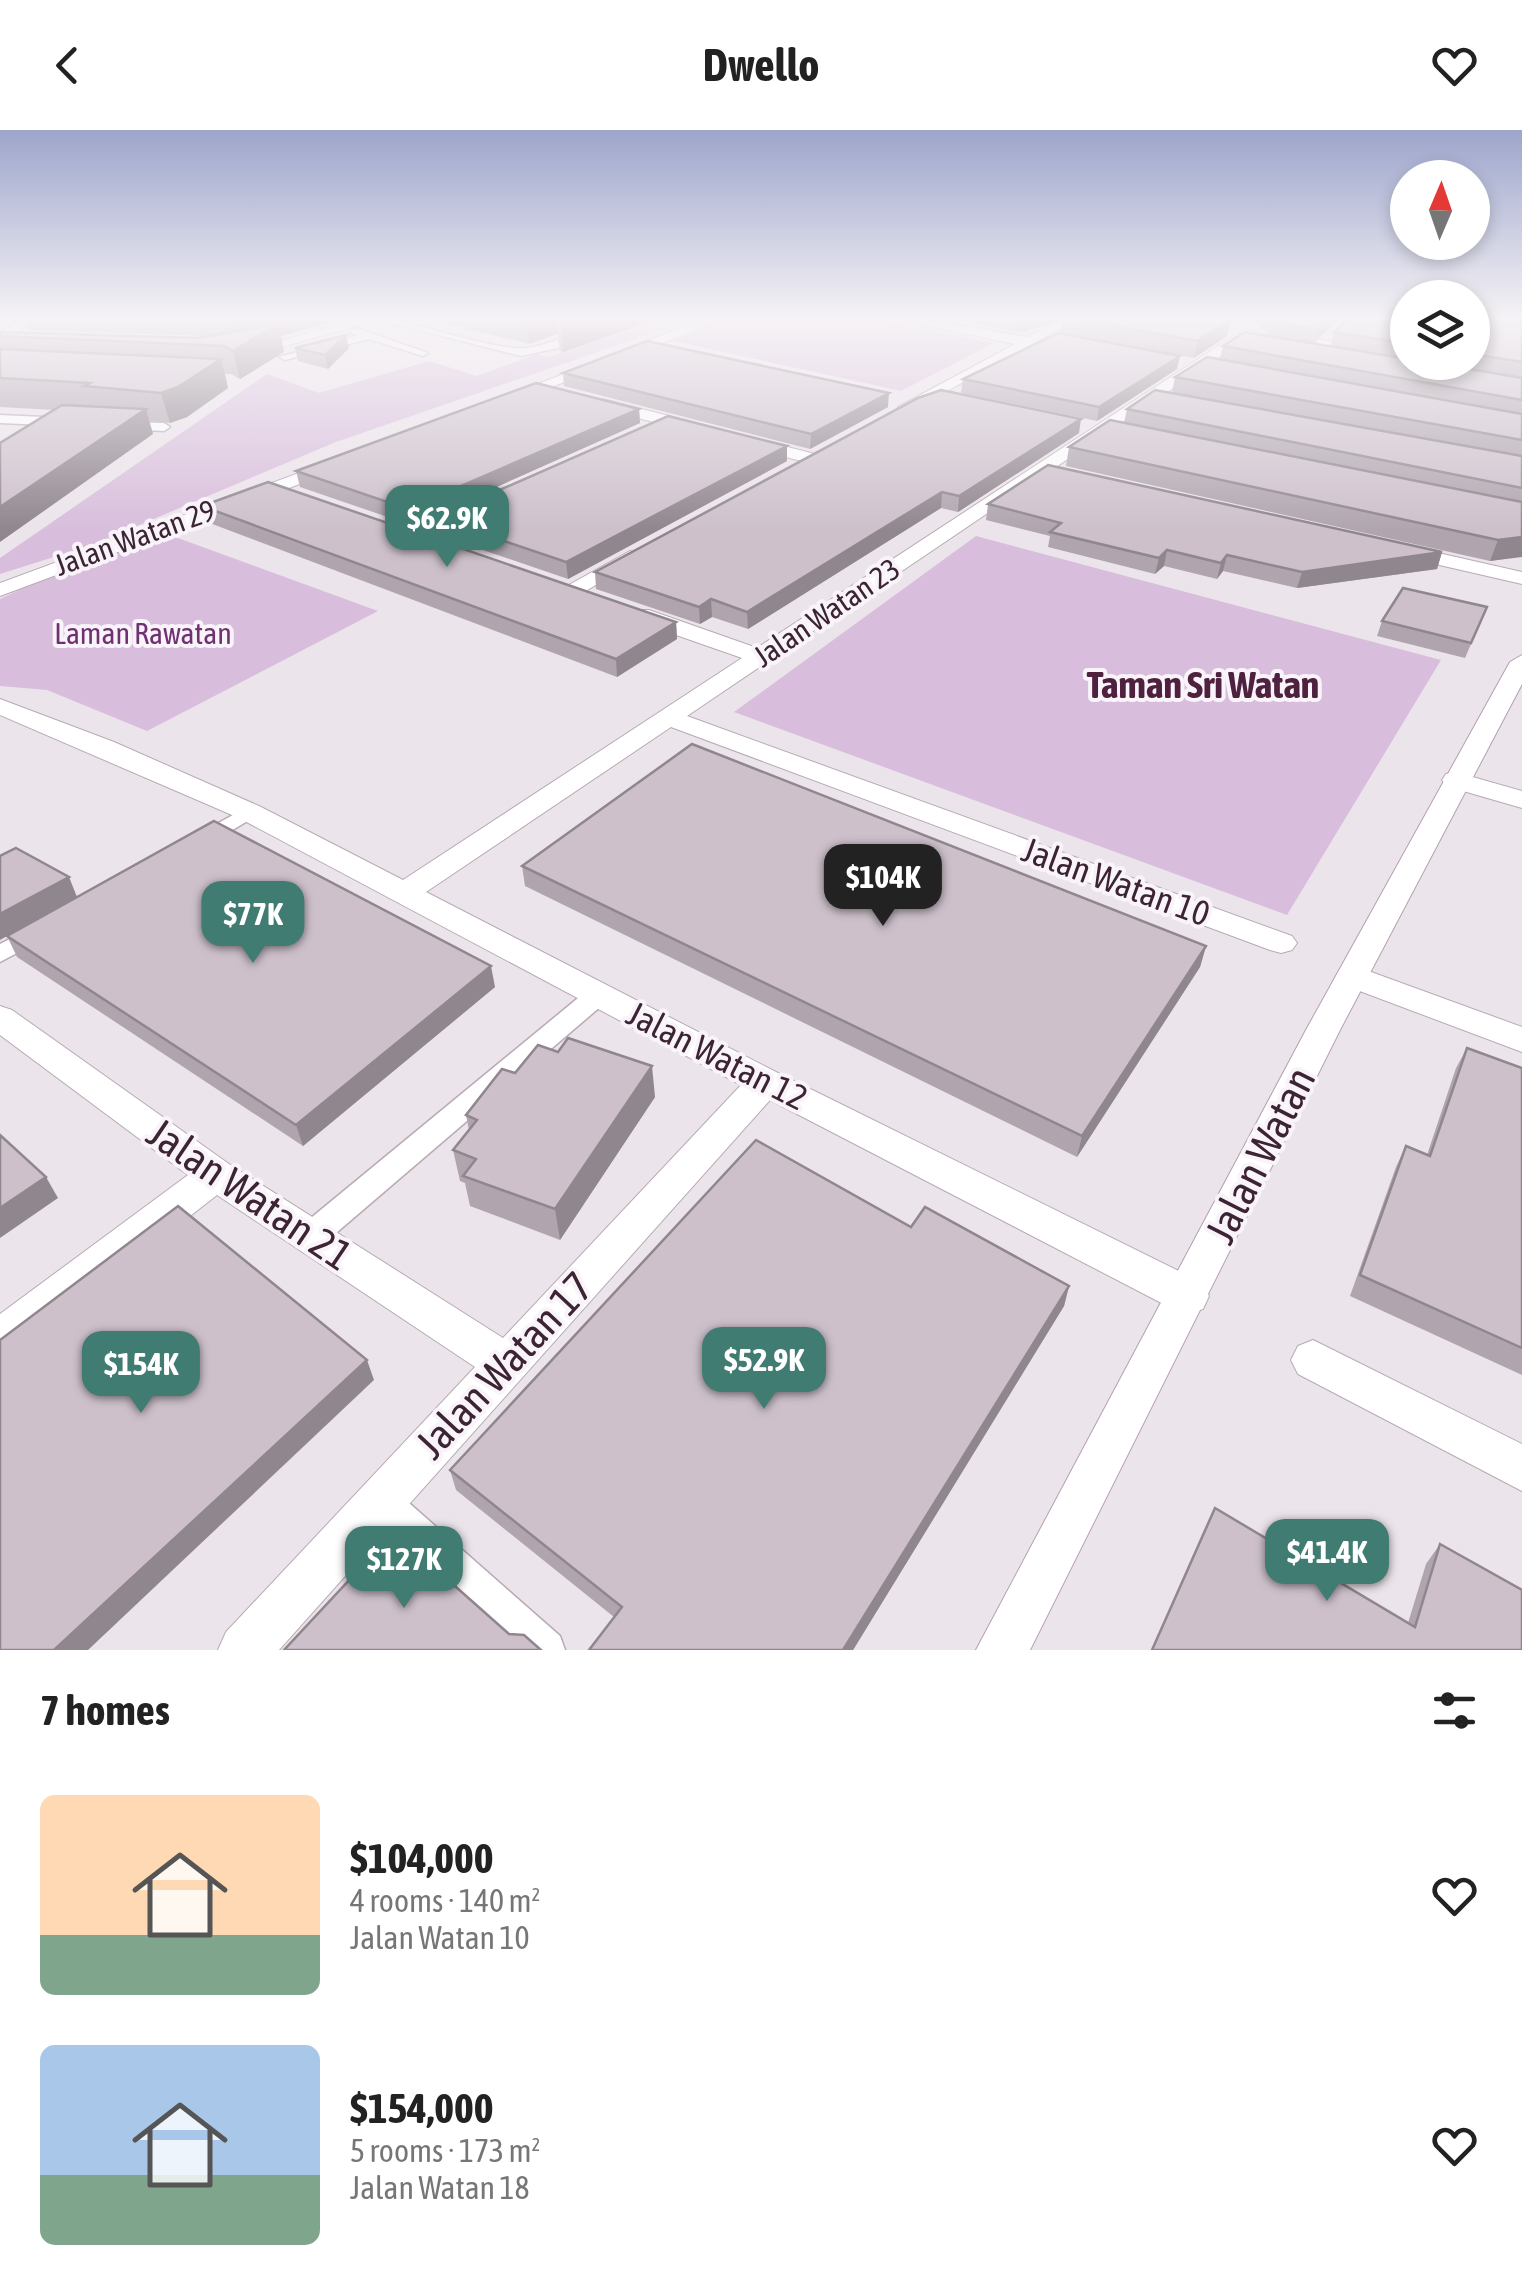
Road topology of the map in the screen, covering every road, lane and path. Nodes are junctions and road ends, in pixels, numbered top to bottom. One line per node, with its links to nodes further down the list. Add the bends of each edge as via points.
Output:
1 (536, 389): 5 (street)
2 (542, 389): 7 (street)
3 (956, 389): 8 (street, via 906,402)
4 (1173, 389): 25 (street, Jalan Watan 23)
5 (486, 408)
6 (0, 419): 9 (lane)
7 (668, 421): 12 (street); 14 (street)
8 (880, 422)
9 (90, 424)
10 (109, 424): 11 (lane)
11 (164, 428)
12 (633, 436)
13 (830, 450): 14 (street)
14 (812, 459): 16 (street)
15 (344, 462): 17 (street, Jalan Watan 29)
16 (795, 468)
17 (274, 488): 19 (street); 24 (street, Jalan Watan 29)
18 (497, 497): 20 (street, via 403,533)
19 (308, 500)
20 (446, 548)
21 (1388, 548): 23 (street)
22 (640, 552): 25 (street, via 560,588)
23 (1522, 578)
24 (0, 590)
25 (761, 656): 28 (street, Jalan Watan 23)
26 (1522, 662): 29 (street, Jalan Watan)
27 (0, 706): 31 (street, Jalan Watan 12)
28 (669, 718): 33 (street, Jalan Watan 23); 35 (street, Jalan Watan 10)
29 (1455, 780): 30 (street); 37 (street, Jalan Watan)
30 (1522, 800)
31 (248, 812): 32 (lane); 33 (street, Jalan Watan 12)
32 (182, 850)
33 (404, 893): 38 (street, Jalan Watan 12)
34 (50, 926): 36 (lane)
35 (1281, 943)
36 (0, 954)
37 (1352, 976): 40 (street); 44 (street, Jalan Watan)
38 (598, 995): 41 (street, Jalan Watan 12); 43 (lane)
39 (0, 1018): 42 (street, Jalan Watan 21)
40 (1522, 1040)
41 (766, 1082): 44 (street, Jalan Watan 12); 47 (street, Jalan Watan 17)
42 (216, 1175): 43 (street, Jalan Watan 21); 45 (street)
43 (312, 1236): 47 (street, Jalan Watan 21)
44 (1188, 1296): 52 (street, Jalan Watan)
45 (0, 1339)
46 (1313, 1360): 48 (street)
47 (506, 1362): 49 (street, Jalan Watan 17)
48 (1522, 1468)
49 (379, 1502): 50 (street, Jalan Watan 17); 51 (lane)
50 (244, 1650)
51 (546, 1650)
52 (1002, 1650)

